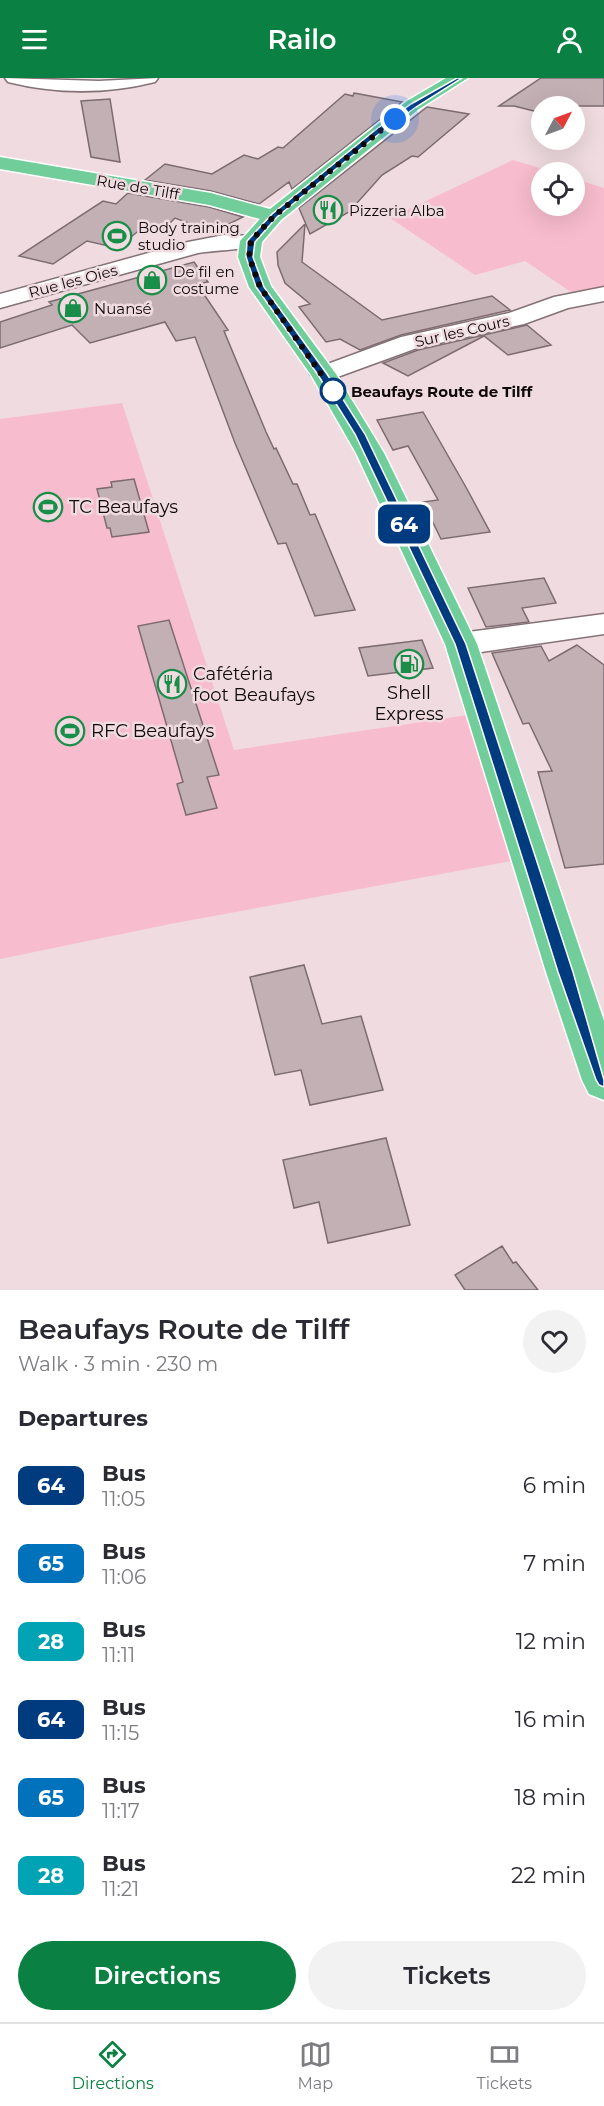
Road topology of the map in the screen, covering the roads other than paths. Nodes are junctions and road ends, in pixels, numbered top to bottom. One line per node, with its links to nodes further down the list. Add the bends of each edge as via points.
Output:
1 (14, 78): 2 (street, via 95,87)
2 (149, 78)
3 (459, 78): 5 (main road, via 376,132)
4 (0, 163): 5 (main road, Rue de Tilff, via 211,199)
5 (274, 216): 6 (main road)
6 (251, 241): 8 (street, Rue les Oies, via 196,247); 9 (main road, via 249,257 260,287)
7 (604, 294): 9 (street, Sur les Cours, via 562,302 516,319 410,342)
8 (0, 301)
9 (323, 374): 11 (main road, via 370,453)
10 (604, 624): 11 (street)
11 (461, 644): 12 (main road)
12 (604, 1080)

